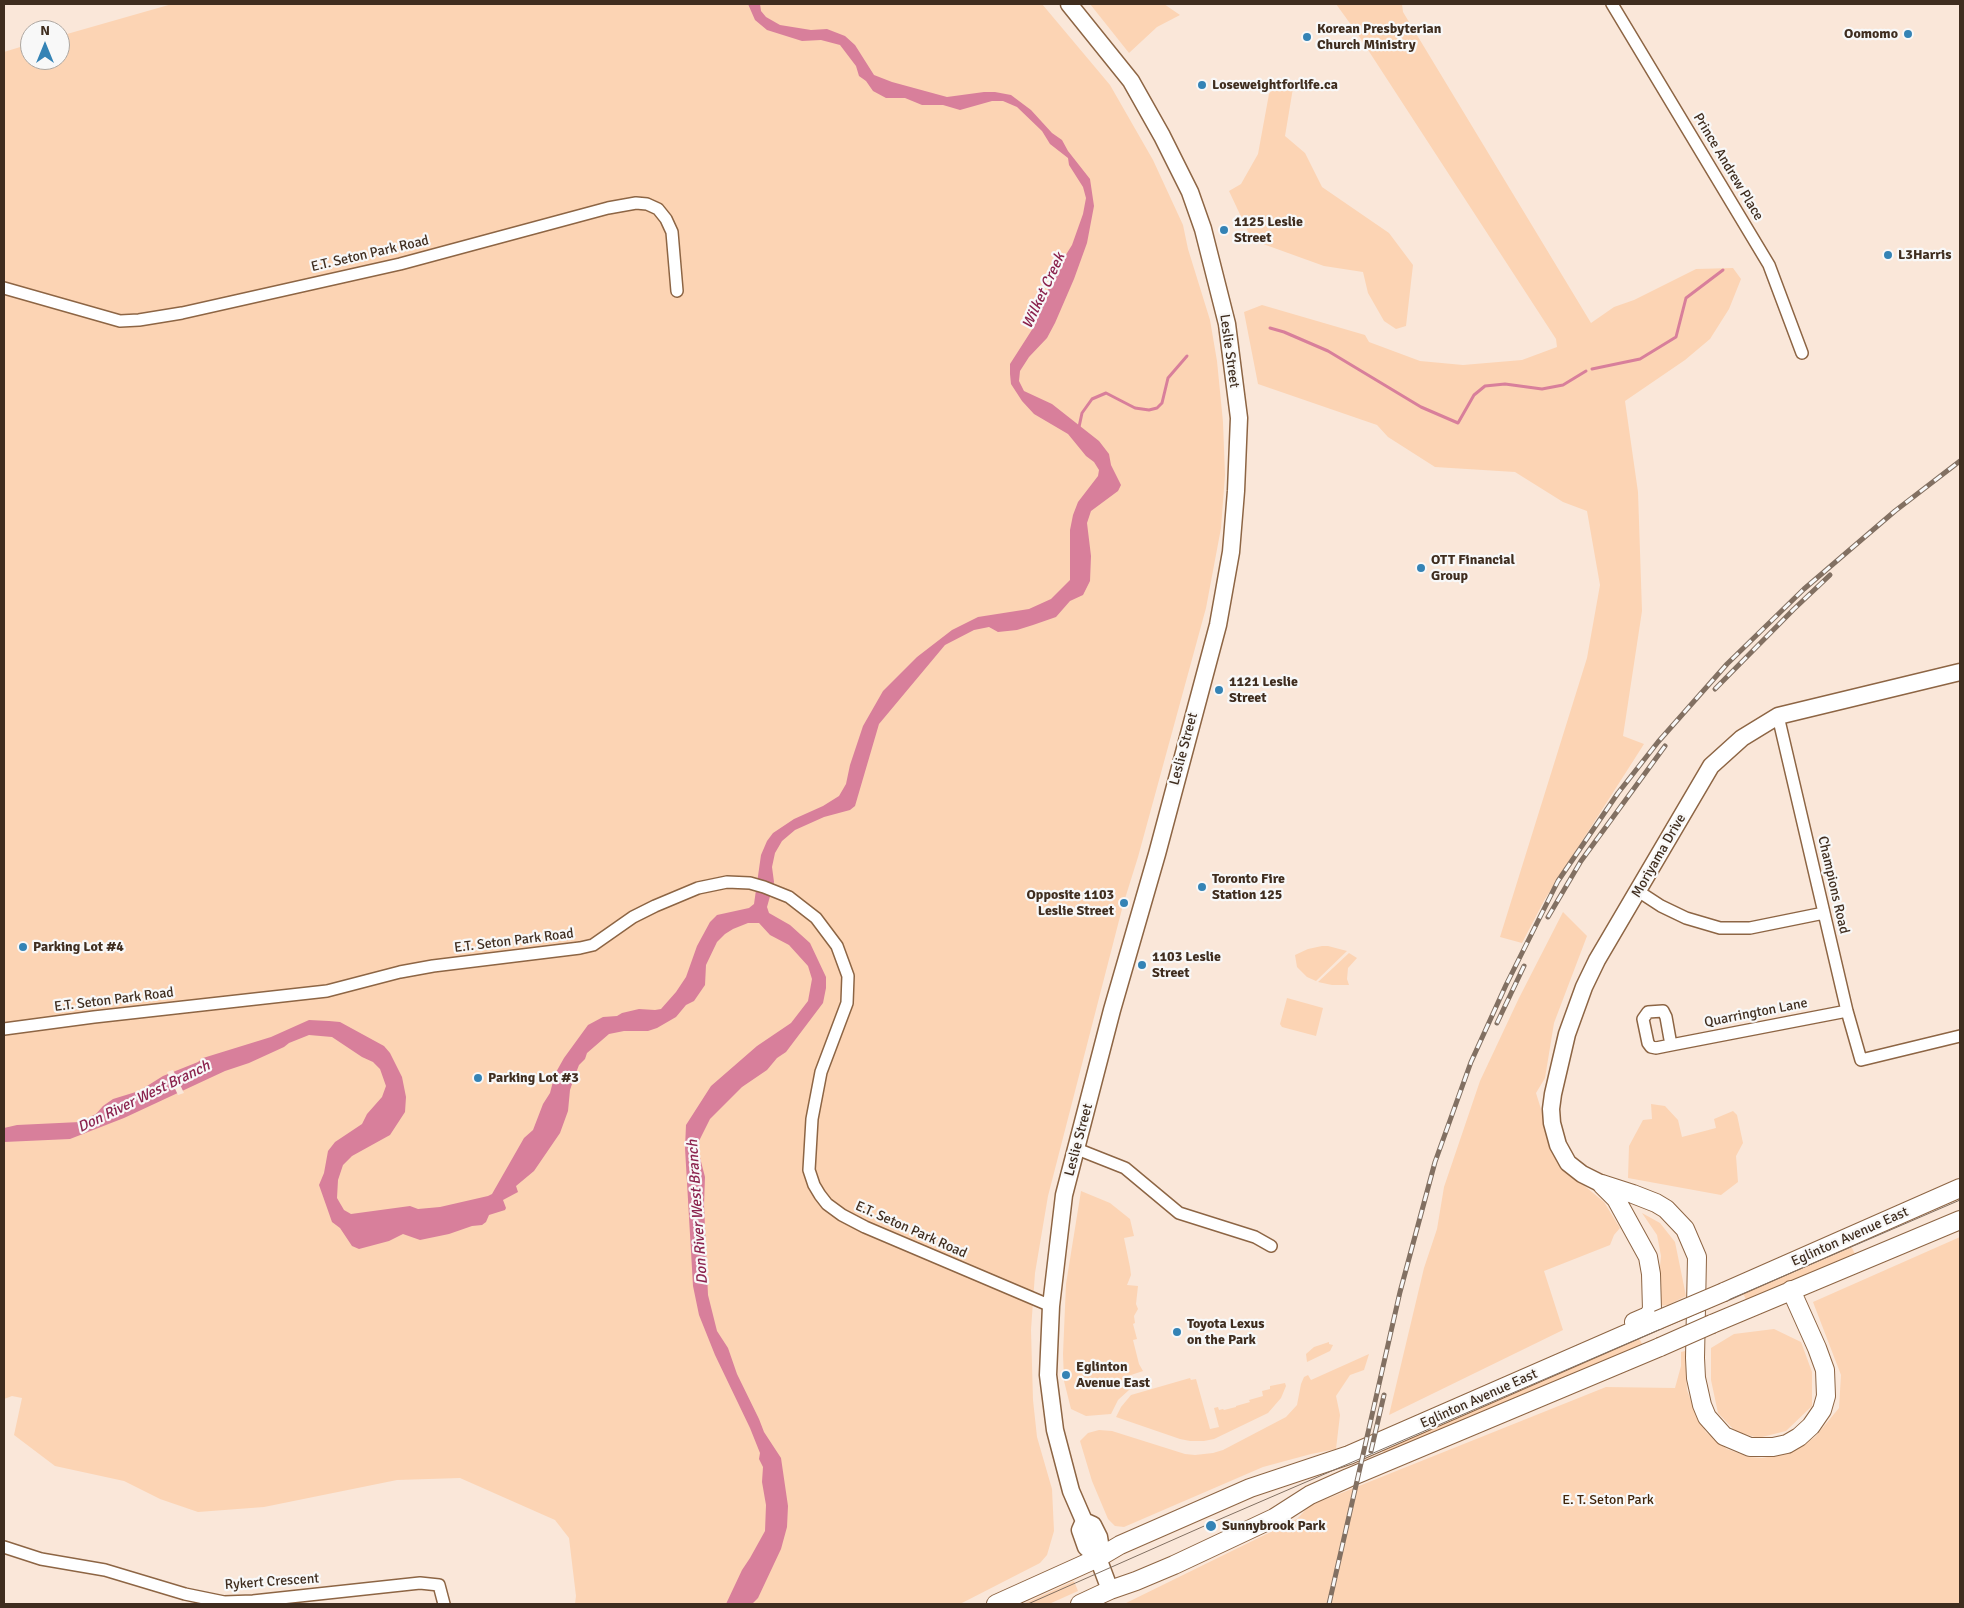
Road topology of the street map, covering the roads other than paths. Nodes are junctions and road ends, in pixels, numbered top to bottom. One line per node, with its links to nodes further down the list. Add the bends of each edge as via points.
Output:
1 (1069, 4): 14 (main road, Leslie Street, via 1133,85 1190,192 1203,229 1227,324 1238,418 1231,552 1218,624)
2 (1612, 4): 5 (street, Prince Andrew Place, via 1769,265)
3 (4, 288): 4 (street, E.T. Seton Park Road, via 120,321 139,320 400,264 636,203 647,204 666,219 672,232)
4 (677, 291)
5 (1802, 353)
6 (1960, 672): 7 (main road, Moriyama Drive)
7 (1778, 716): 8 (main road, Moriyama Drive, via 1742,738 1711,766); 9 (street, Champions Road)
8 (1638, 891): 9 (street, via 1686,918 1720,928 1750,928); 15 (main road, Moriyama Drive, via 1584,986 1567,1034 1551,1109 1555,1136 1568,1162)
9 (1824, 913): 10 (street, Champions Road)
10 (1847, 1011): 12 (street, Champions Road, via 1860,1060); 13 (street, Quarrington Lane)
11 (4, 1029): 20 (street, E.T. Seton Park Road, via 327,991 434,966 580,948 593,945 655,906 698,888 726,882 756,885 789,897 820,922 838,946 848,976 847,1003 821,1072 812,1119 809,1170 820,1195 832,1208 865,1227)
12 (1960, 1036)
13 (1671, 1045)
14 (1076, 1149): 18 (street, via 1125,1168 1179,1213); 20 (main road, Leslie Street, via 1064,1195)
15 (1602, 1184): 19 (main road, via 1656,1203 1685,1229 1697,1257 1695,1358 1702,1405 1707,1417 1724,1436 1750,1447 1774,1447 1799,1437 1822,1410 1826,1396 1825,1370); 21 (main road, via 1616,1199 1648,1257 1652,1310 1648,1316 1574,1351)
16 (1960, 1188): 21 (main road, Eglinton Avenue East, bridge)
17 (1960, 1220): 19 (main road, Eglinton Avenue East)
18 (1271, 1246)
19 (1791, 1290): 24 (main road, Eglinton Avenue East, bridge, via 1310,1495 1249,1530 1136,1582)
20 (1051, 1306): 23 (main road, Leslie Street, via 1048,1375 1055,1430 1071,1491 1084,1521 1080,1530 1086,1547)
21 (1536, 1374): 23 (main road, Eglinton Avenue East, via 1349,1456 1250,1488 1120,1545)
22 (4, 1548): 25 (street, Rykert Crescent, via 42,1559 105,1570 224,1602 420,1583 439,1585)
23 (1098, 1558): 24 (main road, Leslie Street); 26 (main road, Eglinton Avenue East)
24 (1110, 1590): 27 (main road, Eglinton Avenue East)
25 (444, 1604)
26 (996, 1604)
27 (1080, 1604)

